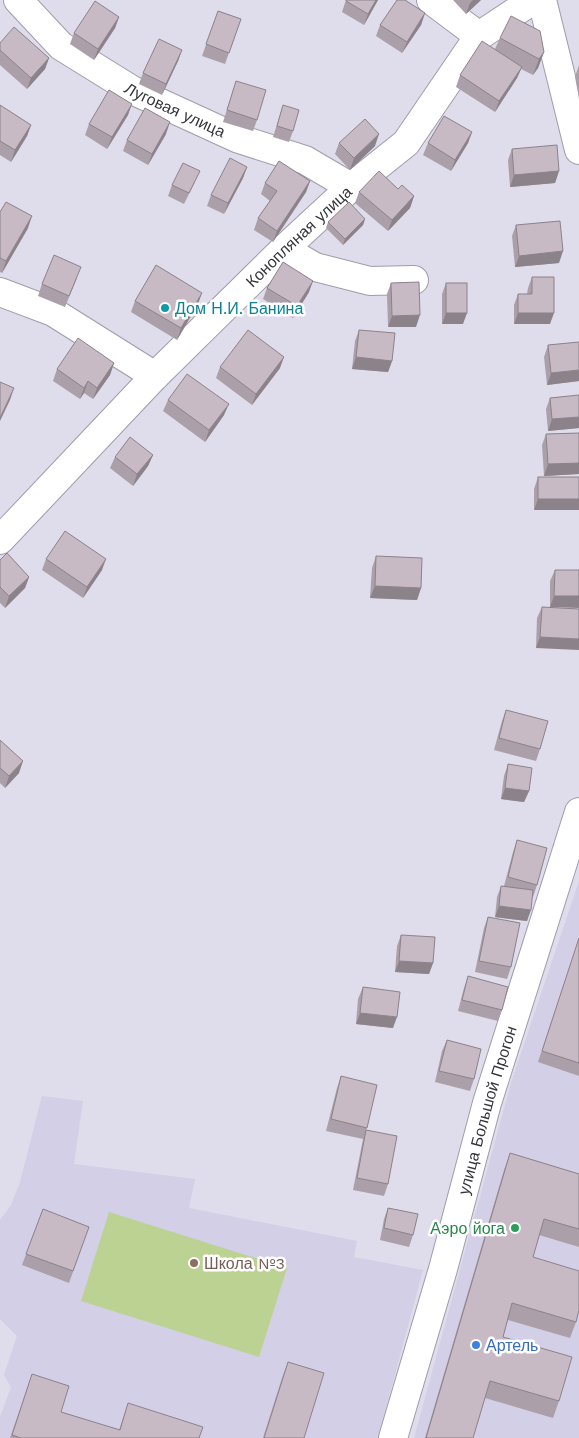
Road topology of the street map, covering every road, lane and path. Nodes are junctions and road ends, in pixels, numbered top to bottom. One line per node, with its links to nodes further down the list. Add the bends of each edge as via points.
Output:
1 (18, 0): 7 (street, Луговая улица, via 61,46 132,90 238,139 305,160)
2 (431, 0): 5 (street)
3 (533, 0): 5 (street, Конопляная улица)
4 (542, 0): 6 (street)
5 (478, 36): 7 (street, Конопляная улица, via 406,143)
6 (579, 150)
7 (351, 187): 8 (street, Конопляная улица)
8 (284, 249): 9 (street, via 315,267 370,281); 11 (street, Конопляная улица)
9 (414, 280)
10 (0, 292): 11 (street, via 53,312)
11 (155, 376): 12 (street, Конопляная улица)
12 (0, 540)
13 (579, 812): 14 (street, улица Большой Прогон, via 487,1103)
14 (393, 1438)

